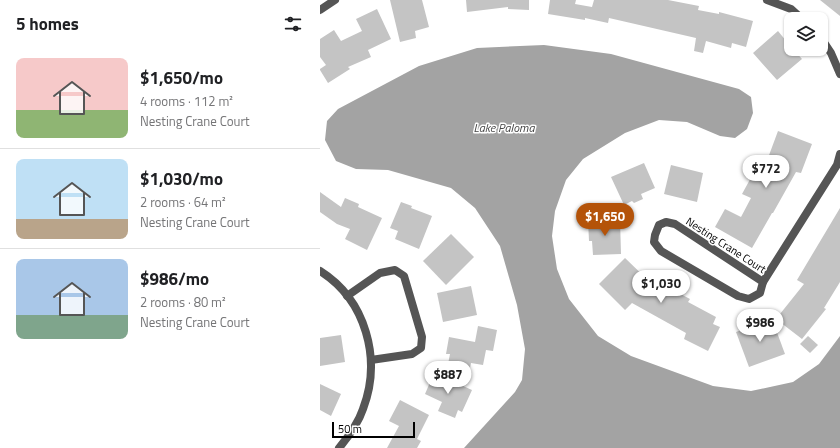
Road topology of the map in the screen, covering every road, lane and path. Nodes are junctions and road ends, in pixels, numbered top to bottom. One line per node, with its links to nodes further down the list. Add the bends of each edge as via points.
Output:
1 (335, 0): 3 (street)
2 (767, 0): 4 (street)
3 (320, 10)
4 (794, 12)
5 (828, 48): 6 (street)
6 (840, 74)
7 (840, 154): 9 (street, via 837,165)
8 (320, 272): 10 (street, via 337,284)
9 (763, 282): 9 (street, Nesting Crane Court, via 760,293 749,298 738,296 662,251 654,242 659,225 666,222 675,224)
10 (347, 296): 11 (street, via 357,310 367,333); 11 (street, via 380,273 395,270 404,276 422,337 421,348 412,354)
11 (371, 360): 12 (street, via 369,392 363,410 352,432)
12 (339, 448)

